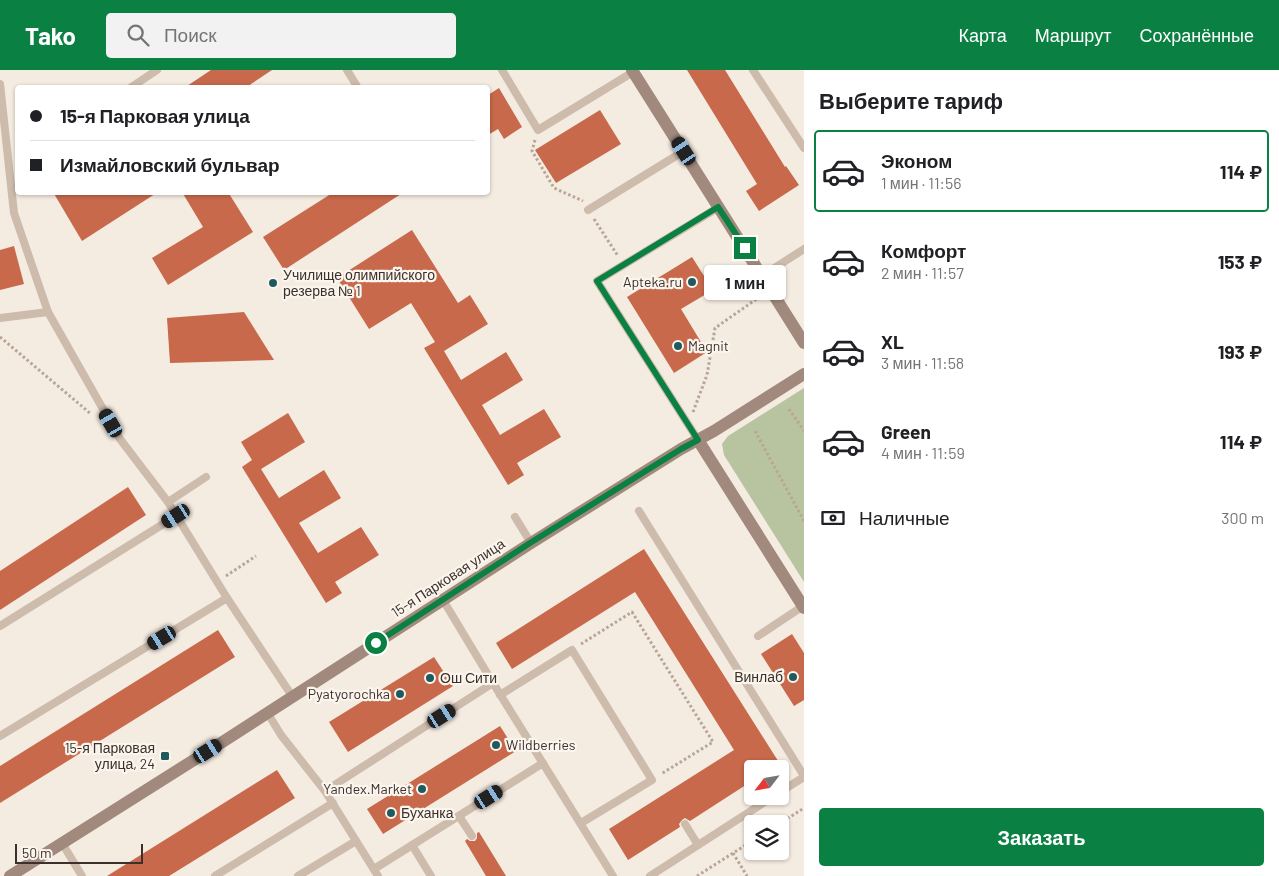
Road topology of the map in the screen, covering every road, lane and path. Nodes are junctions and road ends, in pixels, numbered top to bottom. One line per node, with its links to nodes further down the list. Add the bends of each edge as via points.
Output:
1 (157, 70): 7 (lane)
2 (347, 70): 8 (lane)
3 (502, 70): 10 (lane)
4 (753, 70): 11 (lane)
5 (633, 71): 10 (lane); 12 (street)
6 (0, 84): 9 (lane)
7 (134, 85)
8 (356, 85)
9 (1, 110): 19 (lane, via 14,213)
10 (538, 130): 14 (path, via 532,151 554,188 582,200)
11 (804, 148)
12 (684, 151): 13 (street); 14 (lane)
13 (718, 207): 16 (lane); 17 (street)
14 (588, 210): 16 (path)
15 (804, 249): 17 (lane)
16 (624, 265): 26 (lane, via 597,281)
17 (762, 276): 22 (street)
18 (758, 298): 26 (path, via 715,328 707,375)
19 (48, 312): 20 (lane); 31 (lane, via 120,439)
20 (0, 318)
21 (0, 337): 25 (path)
22 (804, 343)
23 (804, 374): 29 (street, 15-я Парковая улица)
24 (789, 409): 28 (path)
25 (97, 420)
26 (688, 424): 29 (lane)
27 (755, 431): 35 (path)
28 (804, 431)
29 (698, 440): 36 (street, 15-я Парковая улица); 41 (street)
30 (206, 477): 31 (lane)
31 (168, 502): 33 (lane)
32 (639, 511): 51 (lane)
33 (176, 516): 38 (lane); 42 (lane)
34 (514, 517): 36 (lane)
35 (804, 521)
36 (530, 543): 40 (street, 15-я Парковая улица)
37 (256, 556): 38 (path)
38 (217, 581): 39 (lane)
39 (227, 598): 47 (lane); 49 (lane)
40 (443, 600): 45 (lane); 47 (street, 15-я Парковая улица)
41 (804, 607): 43 (lane)
42 (0, 626)
43 (758, 636)
44 (572, 650): 46 (lane); 52 (lane); 52 (path, via 632,612 712,742)
45 (493, 683): 46 (lane); 54 (lane)
46 (500, 695): 50 (lane)
47 (292, 696): 48 (street, 15-я Парковая улица)
48 (267, 712): 54 (lane); 64 (street, 15-я Парковая улица)
49 (0, 736)
50 (543, 763): 58 (lane); 60 (lane)
51 (804, 777): 53 (lane)
52 (652, 780): 60 (lane)
53 (789, 786)
54 (325, 790): 55 (lane)
55 (333, 803): 63 (lane); 72 (lane)
56 (760, 805): 66 (lane)
57 (804, 808): 59 (path)
58 (459, 816): 62 (lane); 65 (lane)
59 (789, 818)
60 (581, 823): 75 (lane)
61 (685, 824): 66 (lane)
62 (472, 836)
63 (356, 841): 69 (lane); 73 (lane)
64 (62, 843): 70 (street, 15-я Парковая улица); 71 (lane)
65 (412, 845): 69 (lane); 74 (lane)
66 (698, 845): 76 (lane)
67 (744, 846): 68 (path)
68 (733, 853): 77 (path); 78 (path)
69 (376, 873)
70 (10, 876)
71 (82, 876)
72 (215, 876)
73 (298, 876)
74 (431, 876)
75 (613, 876)
76 (650, 876)
77 (697, 876)
78 (747, 876)

